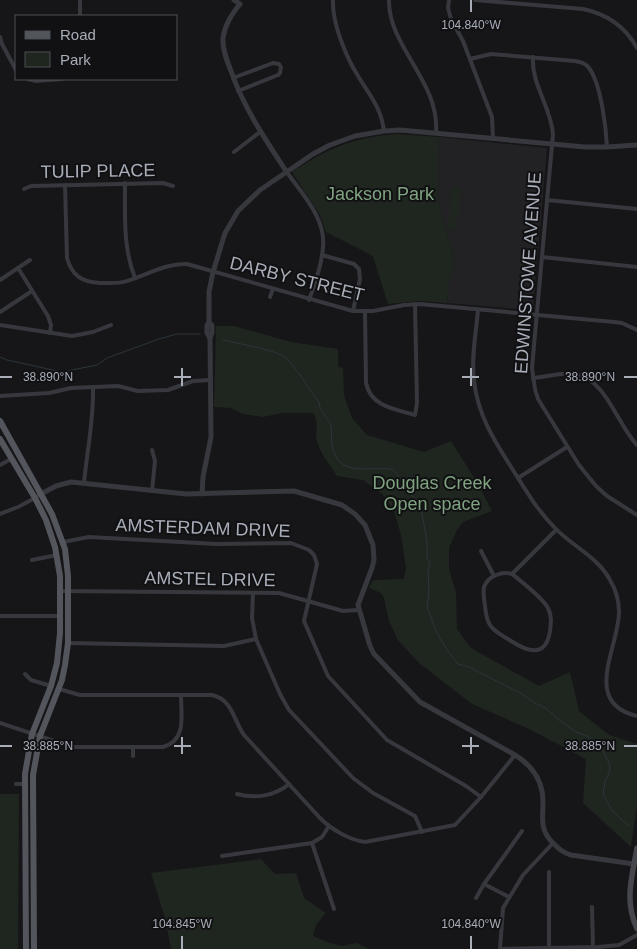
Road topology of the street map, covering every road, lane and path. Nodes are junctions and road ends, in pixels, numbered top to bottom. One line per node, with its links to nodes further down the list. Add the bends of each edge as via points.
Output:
1 (80, 0): 7 (street)
2 (333, 0): 15 (street, via 342,42 379,108)
3 (389, 0): 17 (street, via 393,21 435,109)
4 (448, 0): 11 (street, via 451,19)
5 (475, 0): 9 (street, via 597,12 622,28)
6 (239, 1): 13 (street, via 223,38)
7 (80, 15)
8 (0, 37): 12 (street)
9 (637, 48)
10 (533, 57): 11 (street, via 491,54); 19 (street, EDWINSTOWE AVENUE, via 533,71 553,127); 21 (street, via 580,62 588,67 600,97)
11 (470, 59): 18 (street, via 492,117)
12 (15, 68)
13 (233, 78): 14 (street); 14 (street, via 273,63 281,67 278,75)
14 (238, 91): 16 (street)
15 (384, 131): 17 (street); 23 (street, via 330,145)
16 (260, 132): 22 (street); 23 (street)
17 (436, 133): 18 (street)
18 (493, 138): 19 (street)
19 (552, 144): 21 (street); 28 (street, EDWINSTOWE AVENUE)
20 (637, 145): 21 (street)
21 (607, 147)
22 (234, 152)
23 (286, 171): 30 (street, via 318,218 323,238); 35 (street, via 238,211 226,233)
24 (125, 184): 25 (street, TULIP PLACE); 26 (street, TULIP PLACE, via 163,183); 36 (street, via 126,247)
25 (65, 185): 27 (street, TULIP PLACE); 36 (street, DARBY STREET, via 66,251 68,264 75,274 91,282 121,282)
26 (173, 186)
27 (24, 189)
28 (547, 200): 29 (street); 31 (street, EDWINSTOWE AVENUE)
29 (637, 209)
30 (322, 255): 37 (street); 46 (street, via 359,268 360,279)
31 (542, 257): 33 (street); 49 (street, EDWINSTOWE AVENUE)
32 (30, 260): 34 (street)
33 (637, 266)
34 (18, 268): 38 (street); 40 (street)
35 (213, 272): 36 (street, DARBY STREET, via 178,264); 39 (street, DARBY STREET); 55 (street, via 207,325)
36 (135, 278)
37 (316, 278): 41 (street, via 331,282); 43 (street)
38 (0, 280)
39 (273, 289): 42 (street); 43 (street, DARBY STREET)
40 (32, 291): 47 (street); 53 (street, via 50,321)
41 (328, 292)
42 (270, 297)
43 (309, 300): 46 (street, DARBY STREET)
44 (415, 304): 45 (street, DARBY STREET); 48 (street, DARBY STREET); 48 (street, via 415,415 378,403 369,393 366,383)
45 (478, 310): 49 (street, DARBY STREET); 65 (street, via 473,369 476,396 487,429)
46 (353, 311): 48 (street, DARBY STREET)
47 (0, 312)
48 (365, 312)
49 (536, 315): 52 (street, DARBY STREET, via 622,323); 54 (street, EDWINSTOWE AVENUE)
50 (0, 325): 53 (street)
51 (112, 325): 53 (street, via 84,335)
52 (637, 330)
53 (50, 333)
54 (533, 378): 60 (street, via 574,374 589,379 602,392); 61 (street, EDWINSTOWE AVENUE, via 541,404)
55 (210, 380): 56 (street, via 193,381 168,390); 69 (street, via 212,437)
56 (93, 387): 57 (street); 66 (street, via 93,418)
57 (0, 396)
58 (0, 421): 68 (main road)
59 (0, 439): 63 (main road)
60 (637, 445)
61 (567, 447): 65 (street); 72 (street, EDWINSTOWE AVENUE, via 596,486)
62 (152, 450): 67 (street, via 155,461)
63 (12, 458): 64 (street); 70 (main road)
64 (0, 465)
65 (518, 478): 73 (street)
66 (84, 483): 67 (street); 68 (street, via 66,482)
67 (152, 491): 69 (street)
68 (42, 493): 70 (street); 74 (main road)
69 (202, 494): 84 (street, via 294,492 348,509 365,525 373,545 374,560 358,599)
70 (35, 498): 71 (street); 76 (main road)
71 (0, 514)
72 (637, 515)
73 (556, 530): 78 (street); 93 (street, via 598,563 614,587 619,612 606,670 606,685 617,706)
74 (63, 542): 81 (main road); 83 (street, AMSTERDAM DRIVE, via 90,537 207,544 291,543 304,547 316,559 317,569)
75 (481, 551): 79 (street)
76 (57, 554): 77 (street); 80 (main road)
77 (32, 560)
78 (512, 574): 79 (street, via 504,572); 79 (street, via 550,610 552,622 548,641 535,651 524,649 489,624 483,592)
79 (494, 576)
80 (60, 591): 81 (street, AMSTEL DRIVE); 86 (main road)
81 (68, 592): 82 (street, AMSTEL DRIVE); 88 (main road)
82 (253, 593): 83 (street, AMSTEL DRIVE, via 286,594); 87 (street, via 252,618)
83 (308, 600): 84 (street, AMSTEL DRIVE, via 343,611); 104 (street, AMSTERDAM DRIVE, via 305,626 333,683 386,740)
84 (358, 610): 98 (street, via 372,650 420,702)
85 (0, 616): 86 (street)
86 (60, 616): 90 (main road, via 59,649)
87 (256, 639): 88 (street, via 224,646); 107 (street, via 293,715 353,778 415,816)
88 (68, 643): 91 (main road)
89 (25, 674): 90 (street, via 31,680)
90 (51, 686): 95 (main road)
91 (59, 689): 92 (street, via 80,695); 96 (main road)
92 (181, 696): 97 (street, via 181,729 177,739 163,747); 102 (street, via 212,696 226,702 244,735)
93 (637, 716)
94 (0, 723): 95 (street)
95 (32, 734): 96 (street); 101 (main road)
96 (40, 736): 97 (street, via 72,747); 124 (main road, via 32,788)
97 (133, 747): 99 (street)
98 (515, 755): 104 (street); 109 (street, via 529,766 540,784 543,829)
99 (133, 756)
100 (16, 784): 101 (street)
101 (24, 784): 123 (main road)
102 (289, 784): 103 (street, via 272,794 247,797); 105 (street)
103 (237, 794)
104 (481, 797): 107 (street, via 455,825)
105 (329, 826): 107 (street, via 365,842); 108 (street, via 322,837)
106 (522, 831): 114 (street)
107 (422, 832)
108 (312, 843): 111 (street); 118 (street)
109 (553, 843): 112 (street, via 571,855); 115 (street, via 523,875)
110 (637, 848): 112 (main road)
111 (222, 856)
112 (634, 864): 119 (main road, via 630,904)
113 (549, 872): 122 (street)
114 (484, 884): 115 (street); 116 (street)
115 (509, 897): 125 (street, via 503,908)
116 (476, 898)
117 (592, 907): 121 (street)
118 (334, 909)
119 (637, 929)
120 (637, 935): 121 (street, via 619,945)
121 (593, 947): 122 (street)
122 (549, 948): 125 (street)
123 (26, 949)
124 (34, 949)
125 (500, 949)

